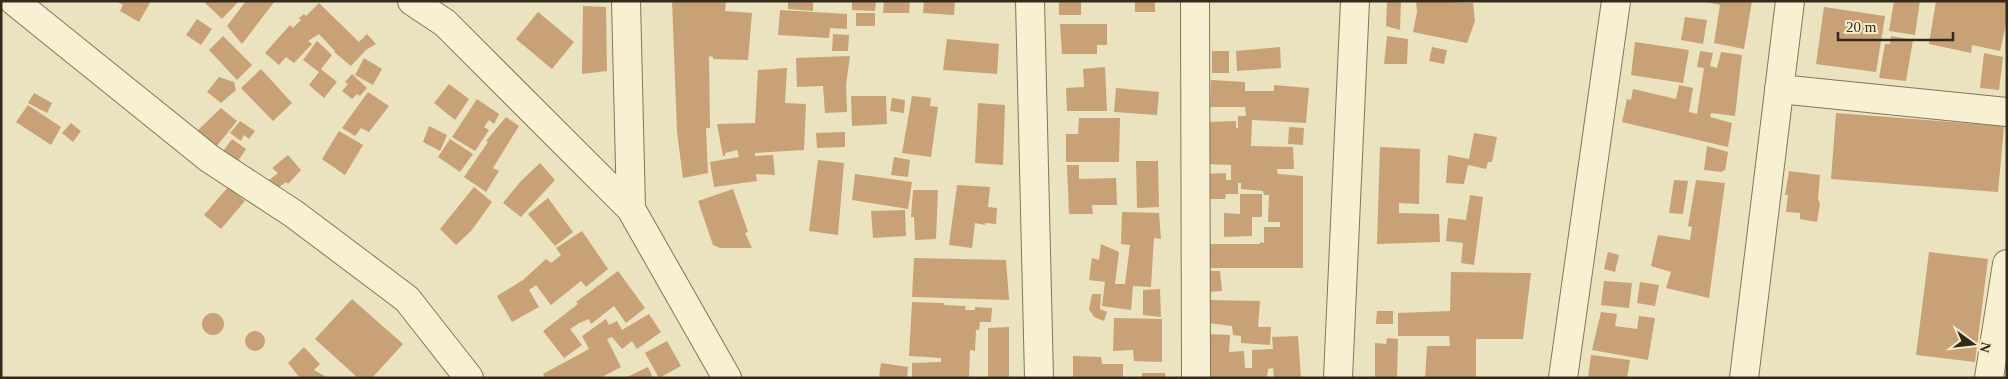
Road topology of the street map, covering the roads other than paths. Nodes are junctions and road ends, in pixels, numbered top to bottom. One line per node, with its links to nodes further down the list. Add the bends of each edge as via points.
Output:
1 (14, 1): 14 (street, via 210,159 294,214 407,299)
2 (412, 1): 9 (street)
3 (626, 1): 12 (street)
4 (1030, 1): 16 (street)
5 (1195, 1): 17 (street)
6 (1355, 1): 18 (street)
7 (1616, 1): 19 (street)
8 (1790, 1): 10 (street)
9 (447, 12): 12 (street)
10 (1779, 89): 11 (street); 20 (street)
11 (2007, 112)
12 (631, 209): 15 (street)
13 (2007, 264): 21 (street)
14 (469, 378)
15 (727, 378)
16 (1040, 378)
17 (1196, 378)
18 (1338, 378)
19 (1563, 378)
20 (1744, 378)
21 (1989, 378)

